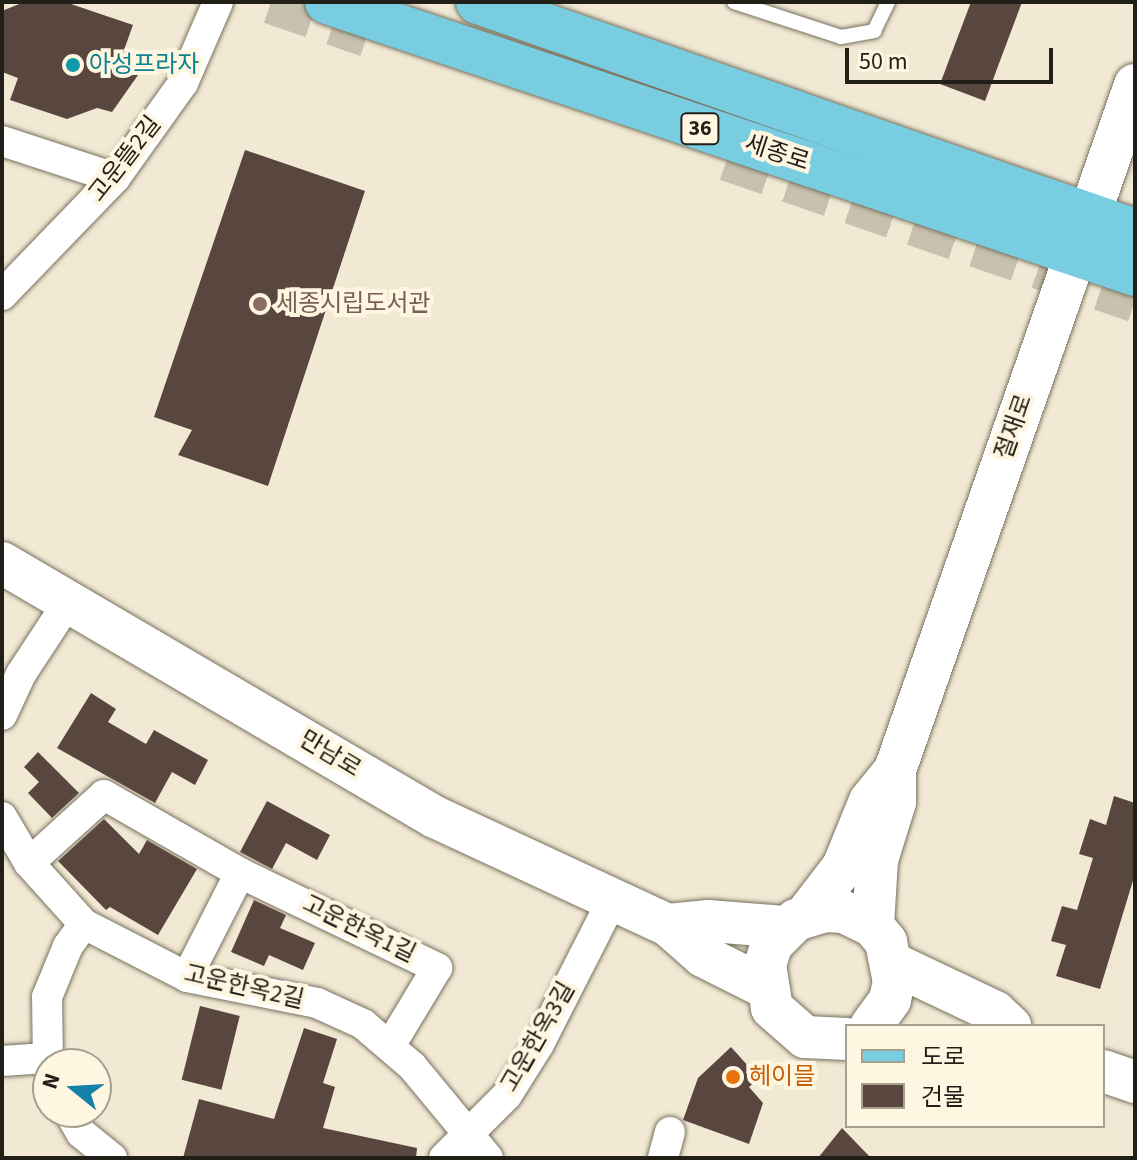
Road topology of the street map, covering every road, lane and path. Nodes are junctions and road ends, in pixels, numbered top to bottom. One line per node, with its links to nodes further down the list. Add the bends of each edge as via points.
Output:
1 (218, 2): 8 (street, 고운뜰2길, via 183,83)
2 (327, 2): 10 (main road, 세종로 / 36)
3 (478, 2): 10 (main road, 세종로 / 36)
4 (734, 2): 5 (lane, via 841,37 874,31)
5 (888, 2)
6 (1135, 85): 10 (street, 절재로)
7 (2, 141): 8 (street)
8 (115, 178): 12 (street, 고운뜰2길)
9 (1135, 231): 10 (main road, 세종로 / 36)
10 (1082, 233): 11 (main road, 세종로 / 36); 16 (street, 절재로)
11 (1135, 274)
12 (2, 295)
13 (2, 563): 14 (street, 만남로)
14 (69, 601): 15 (street, via 21,674); 20 (street, 만남로, via 435,817)
15 (2, 715)
16 (895, 770): 21 (street, via 870,801 843,867); 24 (street, via 895,802 875,874)
17 (2, 821): 18 (street, 고운한옥2길)
18 (29, 863): 19 (street, 고운한옥1길, via 104,795); 22 (street, 고운한옥2길)
19 (240, 873): 26 (street); 31 (street, 고운한옥1길, via 437,968)
20 (612, 901): 23 (street, 만남로); 38 (street, 고운한옥3길)
21 (796, 921): 23 (street); 24 (street, via 844,912); 27 (street, via 765,965)
22 (84, 924): 26 (street, 고운한옥2길); 32 (street, via 68,946 47,997)
23 (668, 925): 27 (street, via 703,956)
24 (873, 926): 25 (street)
25 (894, 964): 28 (street, via 890,1000); 29 (street, via 995,1012)
26 (187, 977): 31 (street, 고운한옥2길, via 317,1003 363,1024)
27 (765, 987): 30 (street, via 786,1025 805,1037)
28 (872, 1024)
29 (1008, 1024)
30 (845, 1039)
31 (390, 1046): 38 (street, 고운한옥2길)
32 (47, 1048)
33 (2, 1061): 34 (street)
34 (32, 1062)
35 (1105, 1072): 36 (street)
36 (1135, 1082)
37 (78, 1128): 39 (street)
38 (479, 1148): 40 (street, 고운한옥3길)
39 (112, 1158)
40 (444, 1158)

